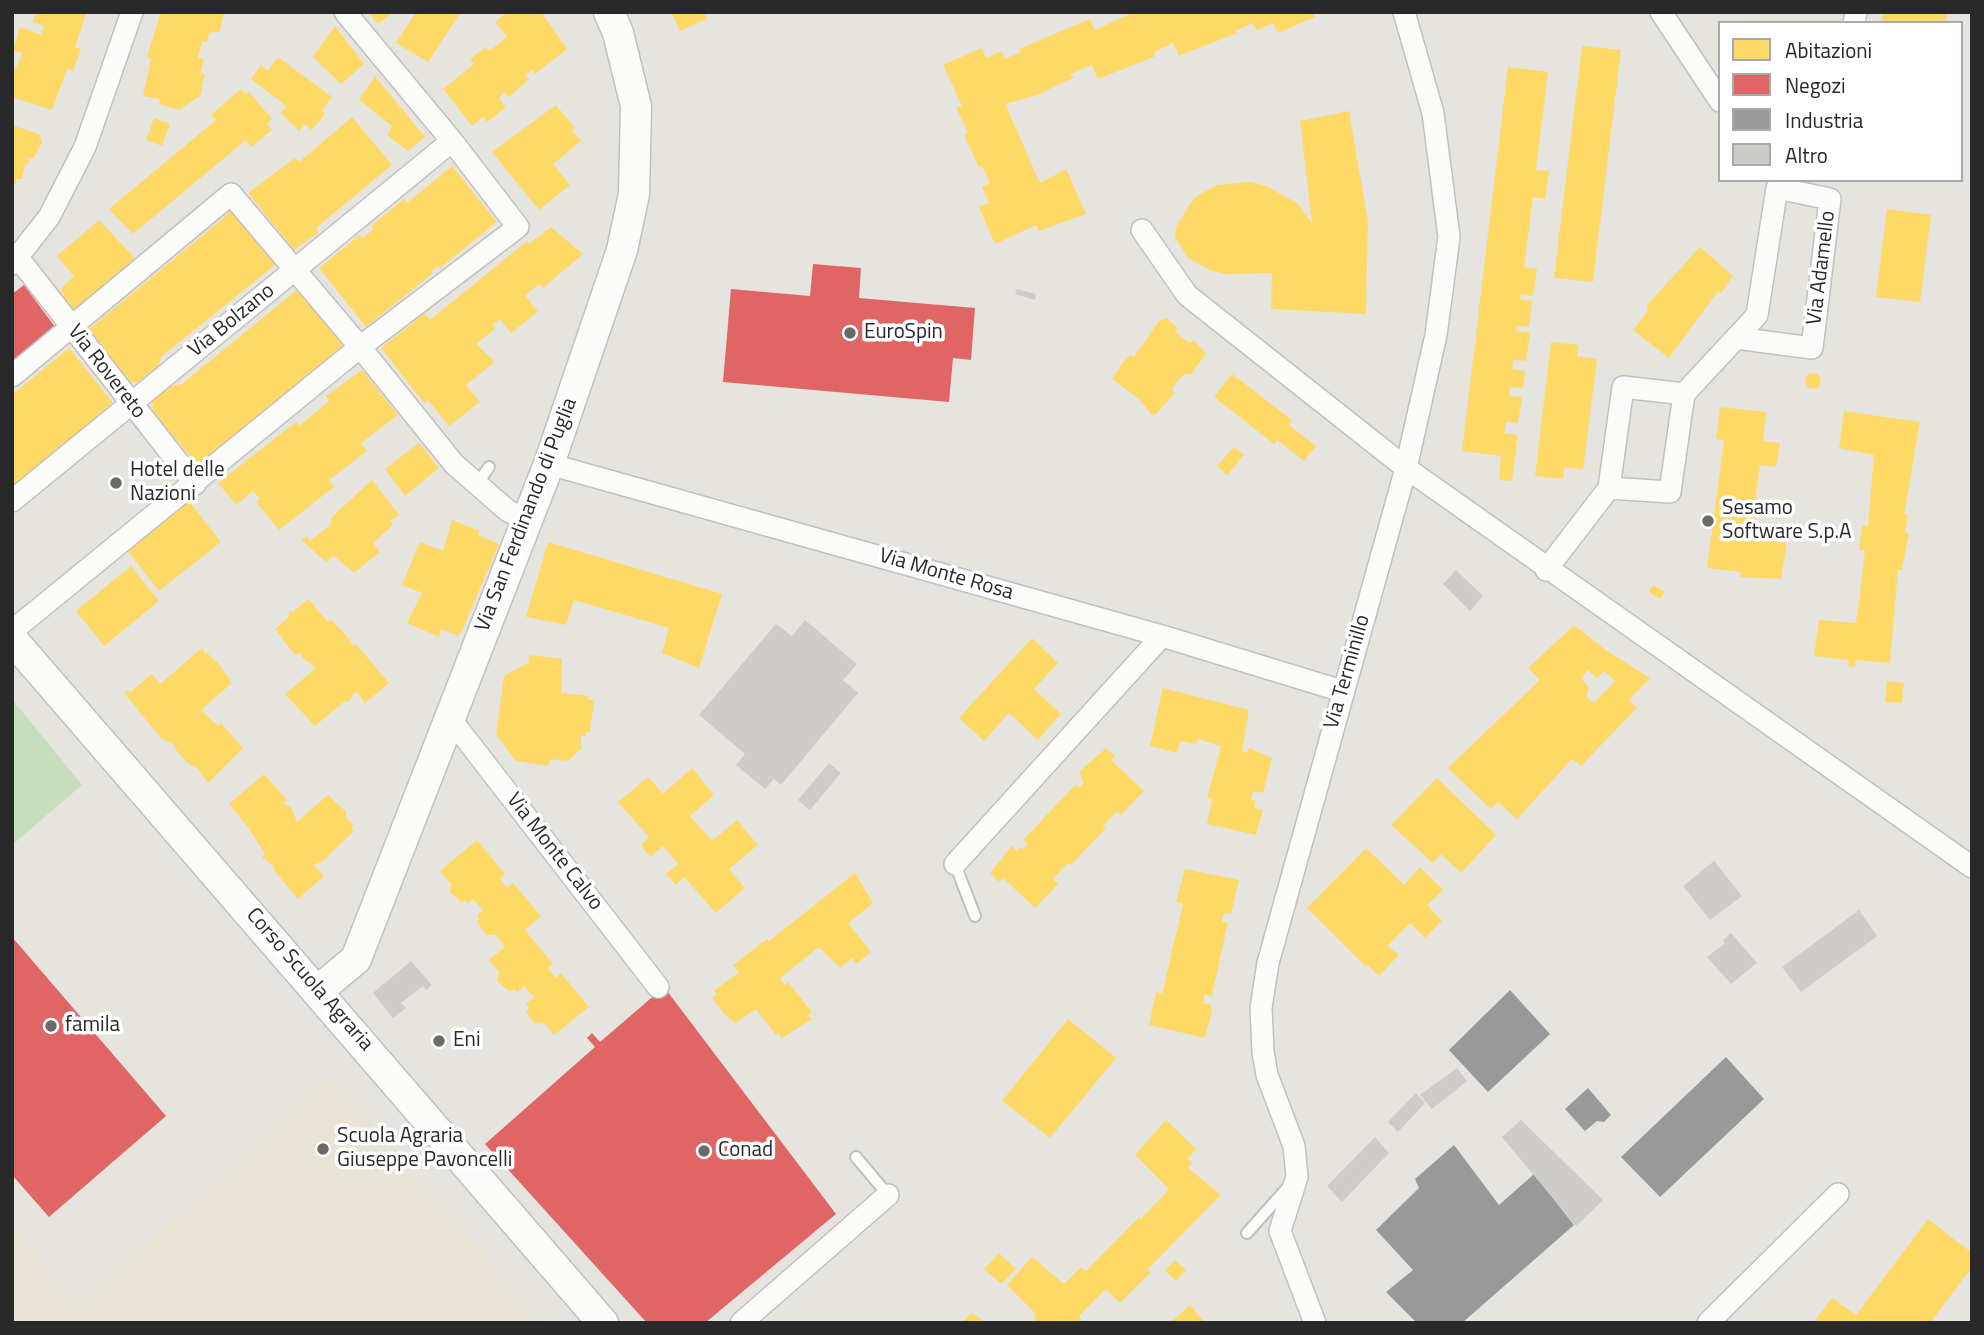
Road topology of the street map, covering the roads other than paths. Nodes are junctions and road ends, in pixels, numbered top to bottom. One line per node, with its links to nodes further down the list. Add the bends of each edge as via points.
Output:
1 (132, 12): 11 (street, via 85,146 49,217)
2 (345, 12): 7 (street)
3 (609, 12): 19 (street, Via San Ferdinando di Puglia, via 636,106 634,194 622,250)
4 (1404, 12): 20 (street, Via Terminillo, via 1433,113 1448,237 1436,335)
5 (1661, 12): 6 (street)
6 (1718, 97)
7 (452, 141): 12 (street, Via Bolzano); 15 (street, via 517,228)
8 (1775, 184): 9 (street, Via Adamello); 14 (street, Via Adamello, via 1756,315)
9 (1832, 190): 14 (street, Via Adamello, via 1812,348)
10 (1142, 230): 20 (street, via 1187,295)
11 (15, 261): 13 (street, Via Rovereto)
12 (295, 270): 13 (street, via 231,194); 15 (street); 18 (street, Via Bolzano)
13 (71, 327): 16 (street); 18 (street, Via Rovereto)
14 (1736, 338): 17 (street, Via Adamello)
15 (360, 346): 21 (street); 24 (street, via 454,464 483,476 508,511)
16 (12, 376)
17 (1684, 394): 22 (street, via 1670,492); 22 (street, via 1623,387)
18 (130, 405): 21 (street, Via Rovereto); 23 (street, Via Bolzano)
19 (549, 464): 24 (street, Via San Ferdinando di Puglia); 27 (street, Via Monte Rosa)
20 (1406, 468): 25 (street); 29 (street, Via Terminillo)
21 (195, 484): 26 (street)
22 (1609, 488): 25 (street)
23 (12, 501)
24 (526, 519): 30 (street, Via San Ferdinando di Puglia)
25 (1546, 570): 32 (street)
26 (12, 631)
27 (1162, 636): 29 (street, Via Monte Rosa); 31 (street)
28 (12, 639): 35 (street, Corso Scuola Agraria)
29 (1342, 691): 37 (street, Via Terminillo, via 1263,986 1263,1052 1274,1098 1294,1146)
30 (449, 718): 34 (street, Via Monte Calvo); 35 (street, Via San Ferdinando di Puglia, via 356,959)
31 (955, 864): 33 (lane)
32 (1972, 867)
33 (975, 916)
34 (658, 987)
35 (319, 990): 41 (street, Corso Scuola Agraria)
36 (856, 1157): 39 (lane)
37 (1297, 1177): 40 (lane); 43 (street, Via Terminillo, via 1280,1231)
38 (1838, 1194): 44 (street)
39 (888, 1195): 42 (street)
40 (1247, 1233)
41 (603, 1323)
42 (741, 1323)
43 (1315, 1323)
44 (1708, 1323)

